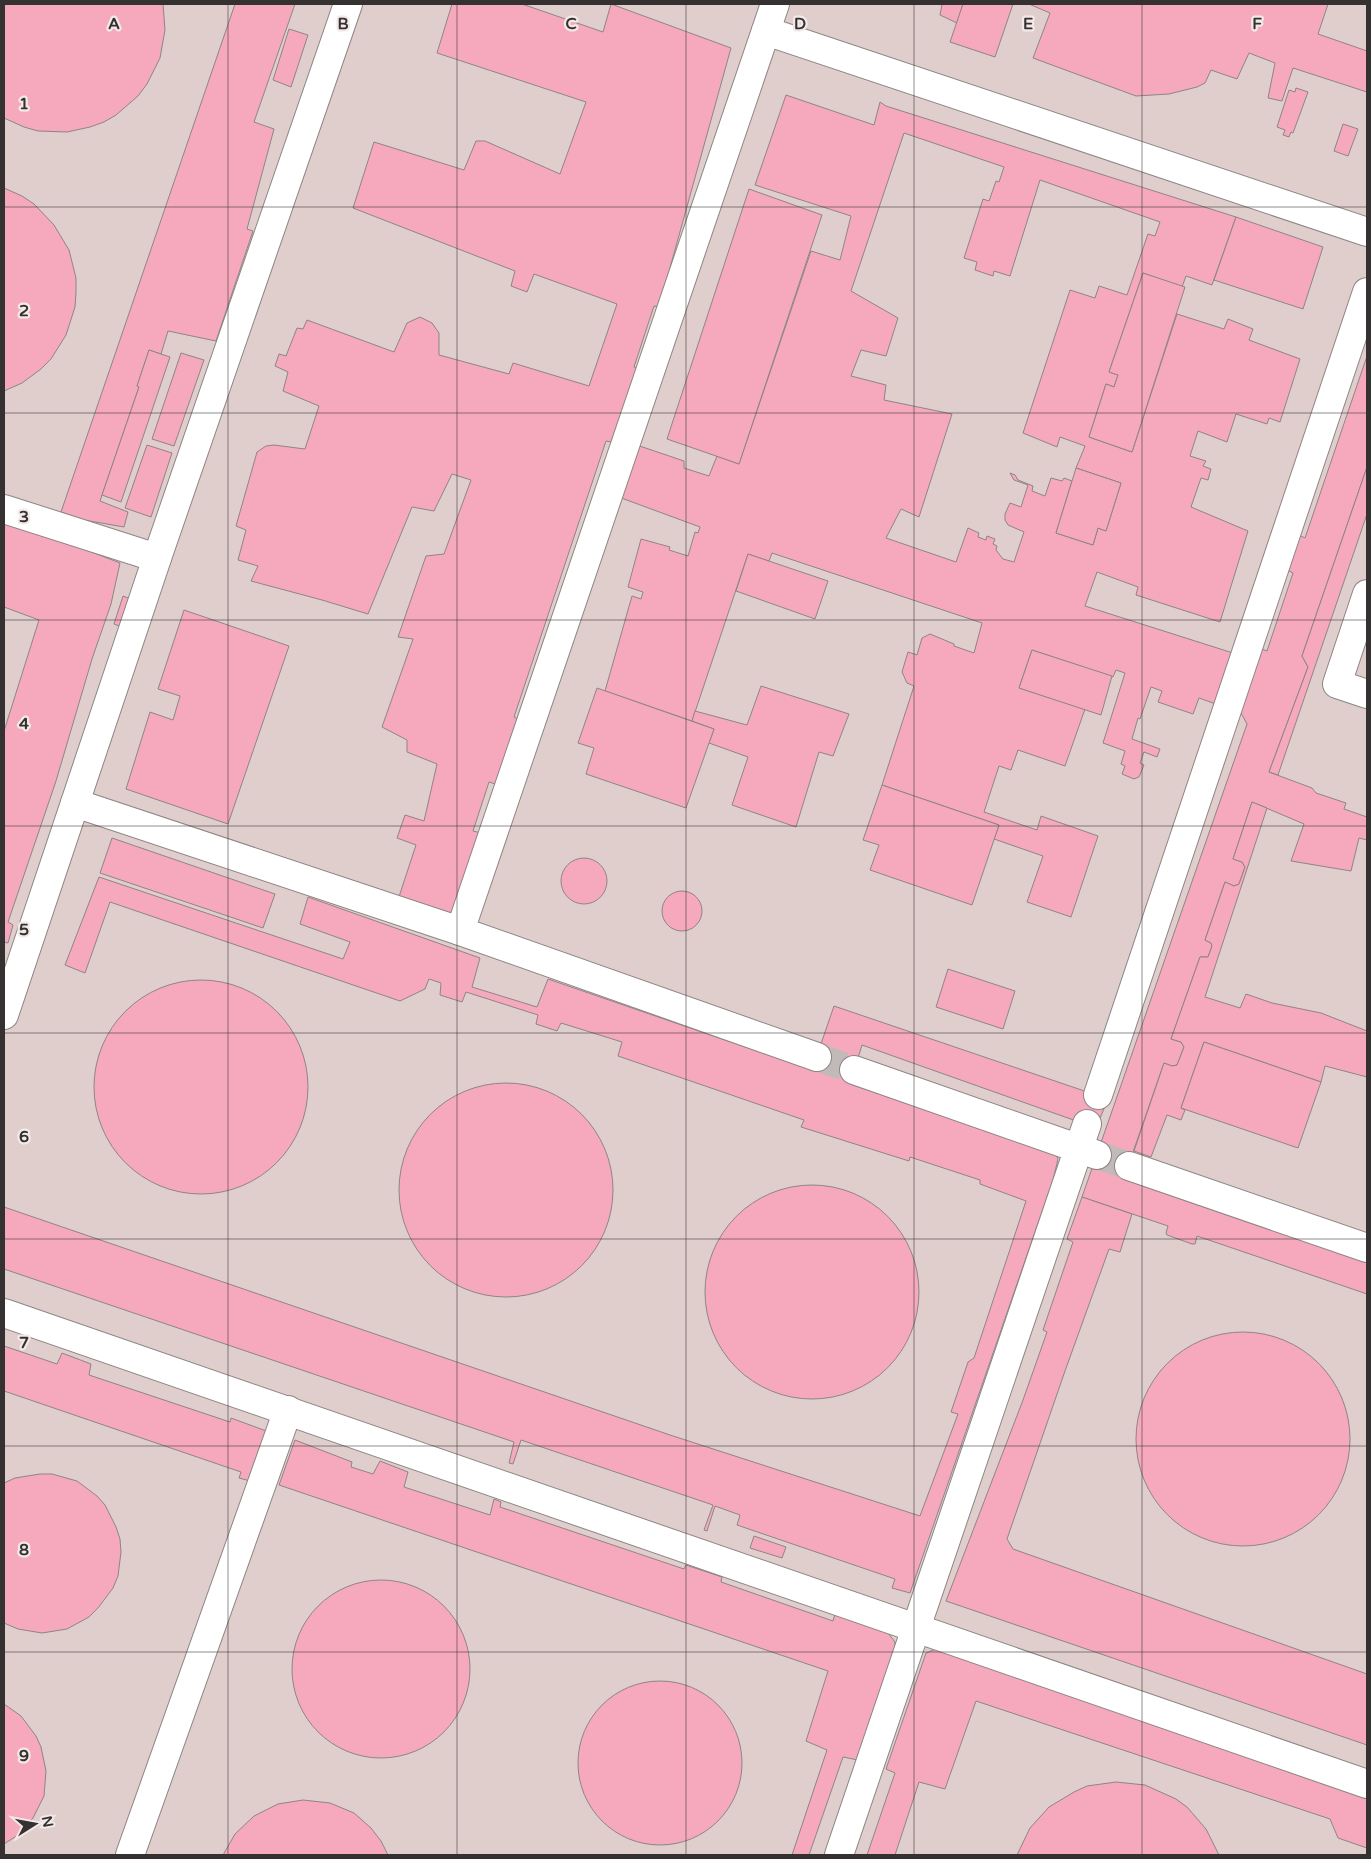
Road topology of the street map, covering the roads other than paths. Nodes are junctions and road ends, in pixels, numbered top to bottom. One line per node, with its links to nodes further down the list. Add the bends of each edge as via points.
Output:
1 (348, 4): 7 (lane)
2 (775, 4): 3 (lane)
3 (766, 31): 4 (lane); 11 (lane)
4 (1367, 232)
5 (1367, 292): 15 (lane)
6 (4, 509): 7 (lane)
7 (157, 558): 10 (lane)
8 (1367, 594): 9 (lane, via 1337,684)
9 (1367, 694)
10 (75, 803): 11 (lane); 12 (lane)
11 (460, 932): 13 (lane)
12 (4, 1015)
13 (817, 1057)
14 (854, 1070): 20 (lane, via 1087,1143)
15 (1098, 1096)
16 (1128, 1166): 17 (lane)
17 (1367, 1248)
18 (4, 1313): 19 (lane)
19 (288, 1410): 20 (lane); 22 (lane)
20 (916, 1627): 21 (lane); 23 (lane)
21 (1367, 1784)
22 (130, 1855)
23 (839, 1855)

